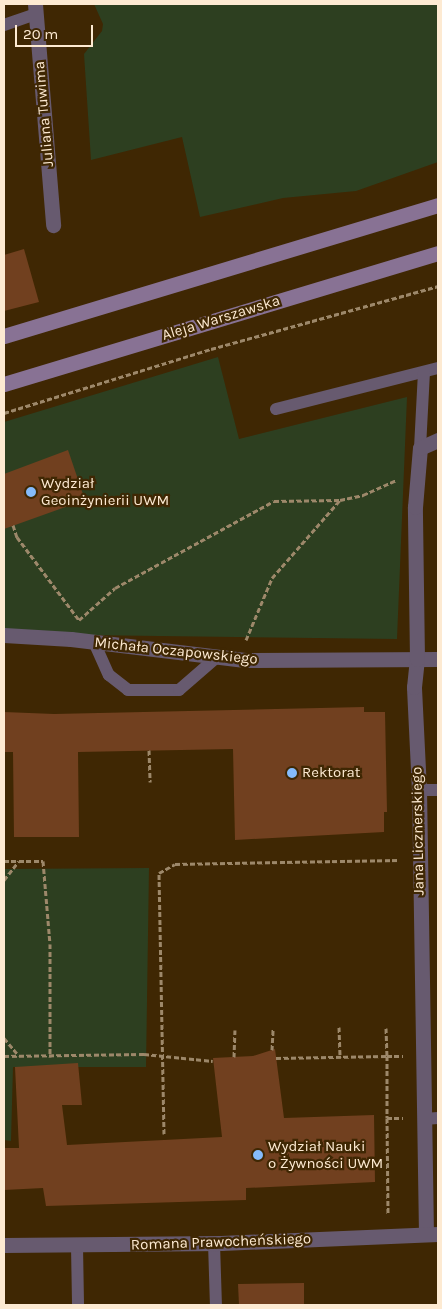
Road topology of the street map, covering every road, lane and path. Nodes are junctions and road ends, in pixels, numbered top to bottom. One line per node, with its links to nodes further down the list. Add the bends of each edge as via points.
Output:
1 (35, 9): 2 (lane); 4 (street, Juliana Tuwima)
2 (4, 25)
3 (438, 205): 7 (main road)
4 (53, 225)
5 (438, 253): 10 (main road, Aleja Warszawska)
6 (438, 286): 12 (path, via 211,349)
7 (4, 336)
8 (438, 368): 9 (lane)
9 (424, 372): 11 (lane); 14 (lane)
10 (4, 384)
11 (276, 409)
12 (4, 412)
13 (438, 440): 14 (street)
14 (420, 448): 15 (street, Jana Licznerskiego)
15 (417, 471): 16 (path, via 363,495); 24 (street, Jana Licznerskiego)
16 (340, 500): 18 (path, via 274,501 115,588); 22 (path, via 272,578)
17 (13, 525): 18 (path, via 17,537)
18 (80, 620): 19 (path)
19 (75, 624)
20 (4, 635): 21 (street, Michała Oczapowskiego)
21 (94, 642): 23 (street, Michała Oczapowskiego); 23 (lane, via 110,675 128,690 180,690)
22 (245, 643)
23 (217, 657): 24 (street, Michała Oczapowskiego)
24 (417, 659): 25 (street, Michała Oczapowskiego); 28 (street, Jana Licznerskiego, via 414,687)
25 (438, 659)
26 (149, 750): 27 (path)
27 (150, 782)
28 (419, 790): 29 (lane); 30 (street, Jana Licznerskiego)
29 (438, 790)
30 (418, 860): 46 (path, via 175,864 159,873); 50 (street, Jana Licznerskiego)
31 (4, 861): 32 (path)
32 (20, 861): 33 (path); 43 (path, via 43,861 50,944)
33 (4, 880)
34 (339, 1027): 45 (path)
35 (386, 1028): 42 (path)
36 (274, 1029): 39 (path)
37 (235, 1030): 44 (path)
38 (4, 1038): 41 (path)
39 (272, 1050)
40 (4, 1056): 41 (path)
41 (19, 1056): 43 (path)
42 (387, 1056): 45 (path); 49 (path)
43 (50, 1057): 46 (path, via 144,1054)
44 (234, 1057)
45 (340, 1057): 47 (path)
46 (162, 1058): 48 (path); 51 (path)
47 (276, 1058)
48 (213, 1061)
49 (387, 1118): 50 (path); 52 (path)
50 (431, 1118): 53 (street, Jana Licznerskiego)
51 (164, 1134)
52 (388, 1215)
53 (432, 1234): 54 (street, Romana Prawocheńskiego)
54 (214, 1243): 56 (street, Romana Prawocheńskiego); 58 (lane)
55 (4, 1245): 56 (street, Romana Prawocheńskiego)
56 (77, 1246): 57 (lane)
57 (78, 1305)
58 (216, 1305)

